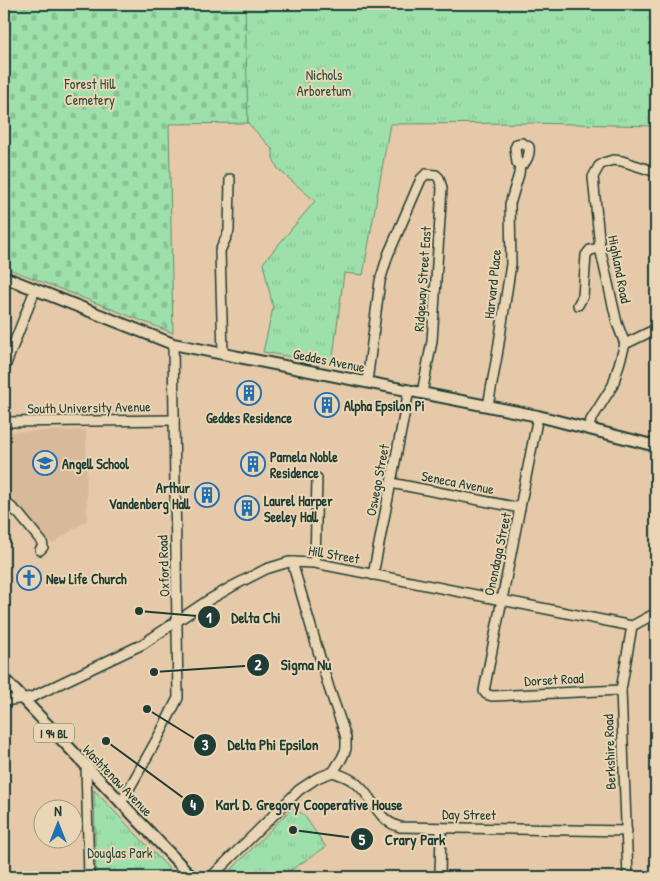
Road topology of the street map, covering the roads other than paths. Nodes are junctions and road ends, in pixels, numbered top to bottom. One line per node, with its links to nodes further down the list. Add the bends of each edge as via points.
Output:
1 (520, 165): 16 (street, Harvard Place, via 510,204 511,264)
2 (656, 172): 4 (street, Highland Road, via 617,160 603,163 596,170 593,181)
3 (230, 179): 11 (street, via 230,225 220,251)
4 (600, 248): 7 (street, via 590,250 584,258 584,296); 10 (street, Highland Road, via 617,323)
5 (4, 277): 6 (main road, Geddes Avenue)
6 (35, 290): 9 (main road, Geddes Avenue); 12 (street)
7 (578, 305)
8 (656, 329): 10 (street)
9 (173, 344): 11 (main road, Geddes Avenue); 18 (street, Oxford Road)
10 (626, 344): 20 (street, via 612,385 590,420)
11 (222, 353): 13 (main road, Geddes Avenue)
12 (4, 369)
13 (367, 382): 14 (main road, Geddes Avenue); 15 (street, Ridgeway Street East, via 380,281 388,255 421,178 426,174 436,174 442,188 432,340)
14 (409, 390): 15 (main road, Geddes Avenue); 23 (street, Oswego Street)
15 (422, 393): 16 (main road, Geddes Avenue)
16 (488, 406): 17 (main road, Geddes Avenue)
17 (538, 416): 20 (main road, Geddes Avenue); 25 (street, Onondaga Street)
18 (174, 420): 19 (street, South University Avenue); 32 (street, Oxford Road)
19 (4, 422)
20 (588, 429): 21 (main road, Geddes Avenue)
21 (656, 446)
22 (317, 478): 28 (street)
23 (391, 483): 25 (street, Seneca Avenue); 29 (street, Oswego Street)
24 (4, 501): 26 (street, via 42,542)
25 (520, 508): 30 (street, Onondaga Street)
26 (40, 550)
27 (294, 562): 28 (street, Hill Street); 32 (street, Hill Street, via 250,577); 40 (street, via 346,738 346,749)
28 (315, 563): 29 (street, Hill Street)
29 (373, 575): 30 (street, Hill Street)
30 (502, 600): 33 (street, Hill Street); 36 (street, Onondaga Street, via 484,688)
31 (656, 613): 33 (street)
32 (178, 621): 37 (street, Hill Street, via 143,644); 41 (street, Oxford Road, via 178,698)
33 (632, 626): 35 (street, Berkshire Road)
34 (4, 679): 37 (main road, Washtenaw Avenue / I 94 BL)
35 (621, 690): 36 (street, Dorset Road); 43 (street, Berkshire Road)
36 (488, 696)
37 (23, 699): 38 (street, Hill Street); 39 (main road, Washtenaw Avenue / I 94 BL)
38 (4, 700)
39 (86, 766): 41 (main road, Washtenaw Avenue / I 94 BL); 44 (street)
40 (333, 772): 42 (street, Day Street, via 357,784 382,817 393,825); 46 (street, via 299,790)
41 (120, 803): 45 (main road, Washtenaw Avenue / I 94 BL)
42 (441, 828): 43 (street, Day Street); 47 (street)
43 (626, 831): 48 (street, Berkshire Road)
44 (89, 877)
45 (192, 877)
46 (211, 877)
47 (440, 877)
48 (628, 877)

